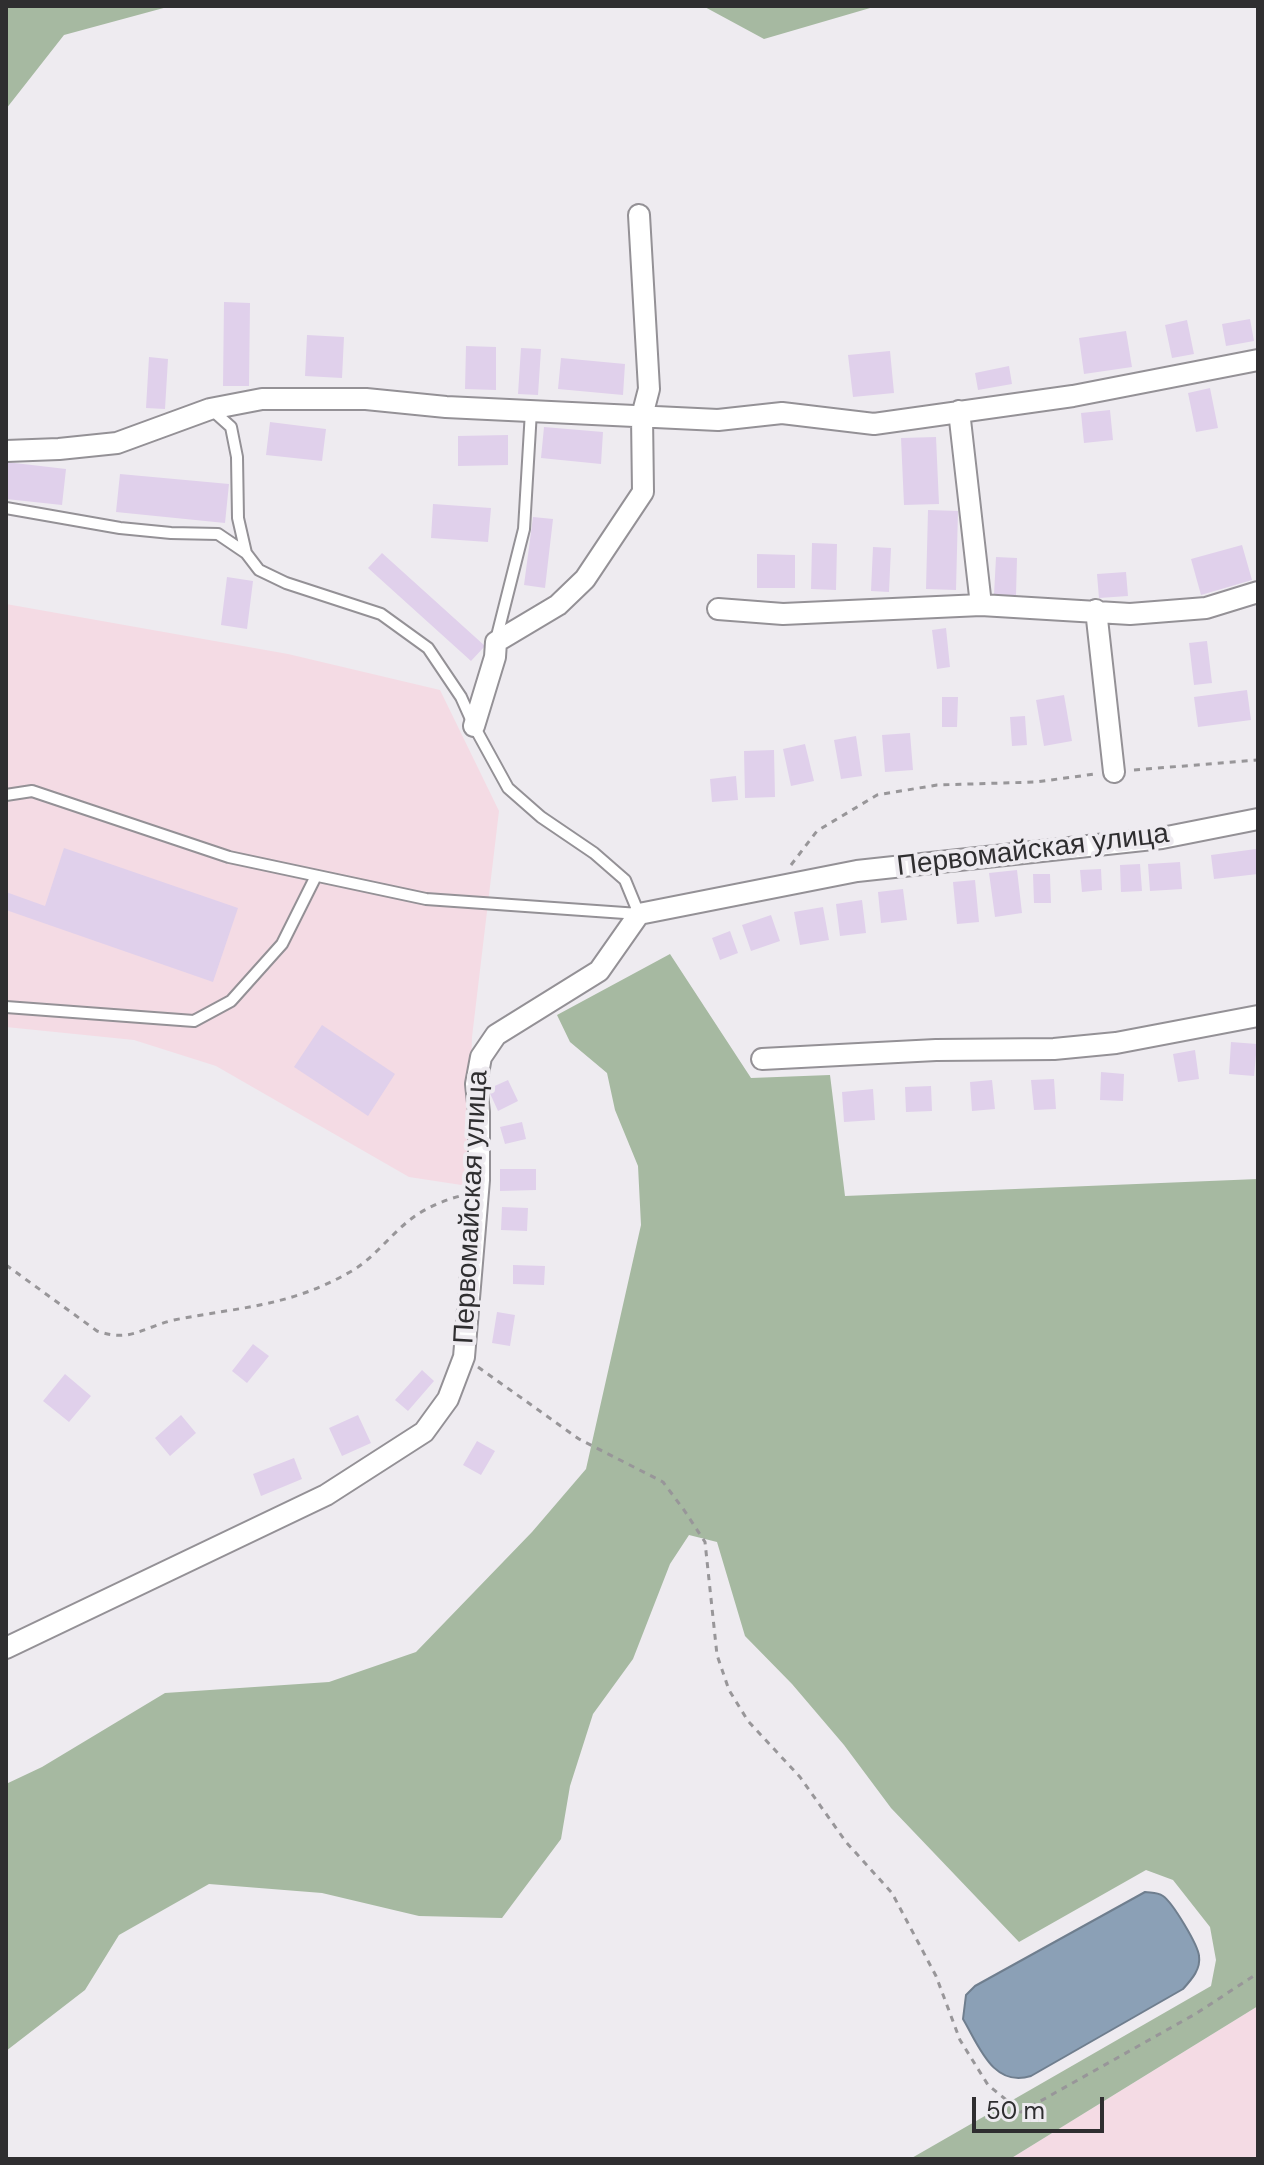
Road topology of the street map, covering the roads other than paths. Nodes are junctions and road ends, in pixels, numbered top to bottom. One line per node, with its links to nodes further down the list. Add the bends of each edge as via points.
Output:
1 (639, 215): 6 (street, via 649,389)
2 (1258, 360): 5 (street, via 1073,396)
3 (210, 409): 4 (street, via 262,399 366,399); 7 (street, via 117,443); 9 (lane, via 231,427)
4 (531, 411): 6 (street); 14 (lane, via 524,529)
5 (959, 411): 6 (street, via 874,424 782,413 718,420); 11 (street)
6 (642, 416): 14 (street, via 643,492 585,579 558,605)
7 (6, 451)
8 (6, 508): 9 (lane, via 120,528 218,534)
9 (246, 553): 15 (lane, via 259,570 381,614 428,648)
10 (1258, 592): 13 (street, via 1206,608 1130,614)
11 (981, 605): 12 (street, via 783,614); 13 (street)
12 (718, 609)
13 (1096, 610): 16 (street)
14 (496, 642): 15 (street)
15 (474, 726): 20 (lane, via 508,788 625,880)
16 (1114, 772)
17 (6, 795): 19 (lane, via 32,791 229,857)
18 (1258, 819): 20 (street, Первомайская улица, via 1162,838 857,871)
19 (316, 876): 20 (lane, via 426,899); 21 (lane, via 282,944 231,1001 194,1021)
20 (639, 914): 24 (street, Первомайская улица, via 599,971 496,1035 481,1057 476,1084 478,1190 464,1357 448,1399 424,1432 326,1495)
21 (6, 1007)
22 (1258, 1016): 23 (street, via 1054,1049)
23 (762, 1059)
24 (6, 1648)

